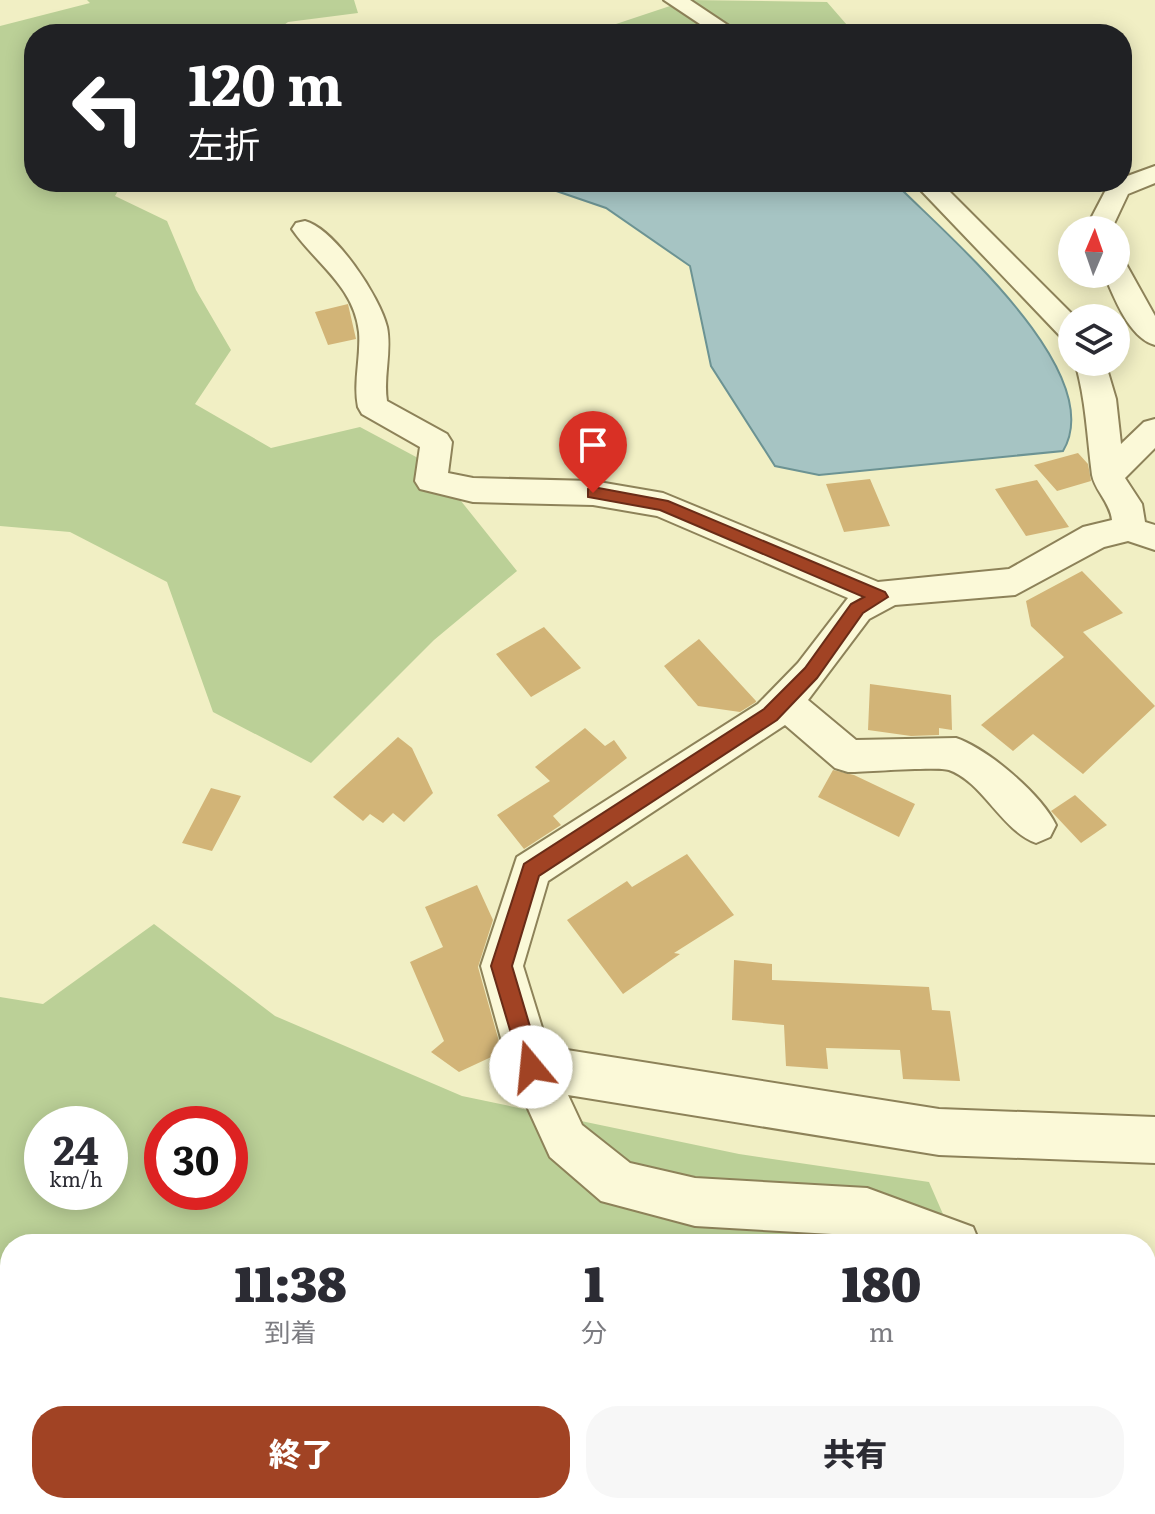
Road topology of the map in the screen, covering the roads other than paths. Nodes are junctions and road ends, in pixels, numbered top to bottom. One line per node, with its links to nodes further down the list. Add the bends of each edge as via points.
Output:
1 (675, 0): 2 (street)
2 (714, 24)
3 (1155, 174): 4 (street)
4 (1132, 183)
5 (936, 192): 10 (street)
6 (1117, 192): 7 (street)
7 (1105, 216)
8 (305, 229): 16 (street, via 342,267 368,309 374,344 368,385 373,407 436,442 431,481 473,490 593,493 663,505)
9 (1124, 288): 11 (street)
10 (1058, 317)
11 (1155, 336)
12 (1094, 376): 14 (street)
13 (1155, 430): 14 (street)
14 (1108, 475): 15 (street)
15 (1142, 534): 16 (street, via 1095,536 1015,582 888,592)
16 (880, 597): 17 (street, via 857,609 811,673)
17 (783, 701): 18 (street, via 848,756 956,754); 19 (street, via 771,715 531,870 502,966)
18 (1036, 825)
19 (531, 1067): 20 (street, via 939,1132); 21 (street, via 566,1141 618,1184 695,1202 867,1212)
20 (1155, 1140)
21 (928, 1234)

